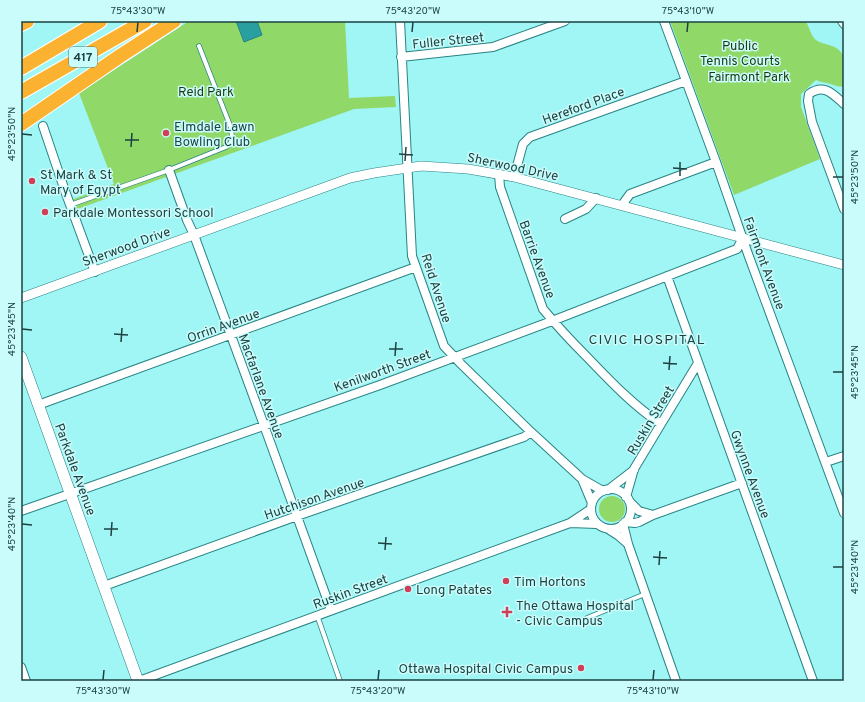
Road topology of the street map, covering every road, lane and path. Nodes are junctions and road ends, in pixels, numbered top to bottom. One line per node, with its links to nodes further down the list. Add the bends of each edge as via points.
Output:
1 (27, 21): 9 (highway)
2 (100, 21): 13 (highway, 417)
3 (145, 21): 15 (highway, 417)
4 (174, 21): 17 (highway)
5 (400, 21): 12 (street, Reid Avenue)
6 (565, 21): 12 (street, Fuller Street, via 493,47)
7 (664, 21): 14 (street, Fairmont Avenue)
8 (842, 21): 10 (street)
9 (21, 24)
10 (844, 24)
11 (199, 46): 21 (lane, via 230,128 232,141 226,147)
12 (401, 57): 20 (street, Reid Avenue)
13 (21, 68)
14 (686, 81): 19 (street, Fairmont Avenue); 23 (street, Hereford Place, via 530,137 523,144)
15 (21, 92)
16 (844, 104): 27 (street, via 826,90 820,89 809,94 812,122)
17 (21, 124)
18 (43, 126): 25 (street)
19 (716, 162): 26 (street, via 630,194); 30 (street, Fairmont Avenue)
20 (407, 168): 22 (street, Sherwood Drive, via 421,166 468,169); 29 (street, Sherwood Drive, via 350,178); 32 (street, Reid Avenue, via 412,256)
21 (169, 170): 25 (lane); 29 (street, Macfarlane Avenue)
22 (499, 174): 23 (street, Sherwood Drive); 36 (street, Barrie Avenue, via 500,187 543,309)
23 (514, 177): 24 (street, Sherwood Drive)
24 (596, 198): 26 (street, Sherwood Drive); 28 (street, via 586,209)
25 (70, 205): 33 (street)
26 (622, 205): 30 (street, Sherwood Drive)
27 (844, 210)
28 (565, 219)
29 (194, 235): 33 (street, Sherwood Drive); 37 (street, Macfarlane Avenue)
30 (743, 238): 31 (street, Sherwood Drive); 34 (street, Kenilworth Street, via 737,249); 46 (street, Fairmont Avenue)
31 (844, 265)
32 (416, 267): 37 (street, Orrin Avenue); 39 (street, Reid Avenue, via 444,346)
33 (95, 272): 35 (street, Sherwood Drive)
34 (667, 276): 36 (street, Kenilworth Street); 40 (street, Gwynne Avenue)
35 (21, 298)
36 (552, 321): 39 (street, Kenilworth Street); 42 (street, Barrie Avenue, via 607,378 648,416)
37 (231, 335): 41 (street, Orrin Avenue); 43 (street, Macfarlane Avenue)
38 (21, 357): 41 (main road, Parkdale Avenue)
39 (454, 357): 43 (street, Kenilworth Street); 44 (street, Reid Avenue)
40 (698, 363): 42 (street, Ruskin Street); 49 (street, Gwynne Avenue)
41 (38, 405): 51 (main road, Parkdale Avenue)
42 (661, 424): 47 (street, Ruskin Street)
43 (264, 425): 51 (street, Kenilworth Street); 57 (street, Macfarlane Avenue)
44 (531, 432): 48 (street, Reid Avenue); 57 (street, Hutchison Avenue, via 524,437)
45 (844, 456): 46 (street)
46 (826, 462): 55 (street, Fairmont Avenue)
47 (634, 469): 50 (street, Ruskin Street); 52 (street, Ruskin Street)
48 (582, 479): 50 (street, Reid Avenue); 53 (street, Reid Avenue)
49 (742, 483): 56 (street); 73 (street, Gwynne Avenue)
50 (606, 490): 52 (street, via 618,491); 53 (street, via 598,494)
51 (70, 494): 54 (street, Kenilworth Street); 63 (main road, Parkdale Avenue)
52 (627, 499): 56 (street, via 639,511); 59 (street, via 630,512)
53 (592, 506): 58 (street, Ruskin Street); 60 (street, via 593,517)
54 (21, 511)
55 (844, 513)
56 (653, 515): 59 (street, via 635,523)
57 (297, 516): 63 (street, Hutchison Avenue); 65 (street, Macfarlane Avenue)
58 (570, 523): 60 (street, Ruskin Street); 65 (street, Ruskin Street)
59 (624, 523): 61 (street, via 618,527); 62 (street)
60 (598, 524): 61 (street)
61 (608, 528): 62 (street)
62 (628, 544): 64 (street)
63 (104, 586): 70 (main road, Parkdale Avenue)
64 (645, 594): 67 (lane); 72 (street)
65 (331, 610): 66 (street, Ruskin Street)
66 (317, 615): 70 (street, Ruskin Street); 71 (lane)
67 (587, 618)
68 (21, 667): 69 (street)
69 (26, 681)
70 (138, 681)
71 (340, 681)
72 (676, 681)
73 (813, 681)

